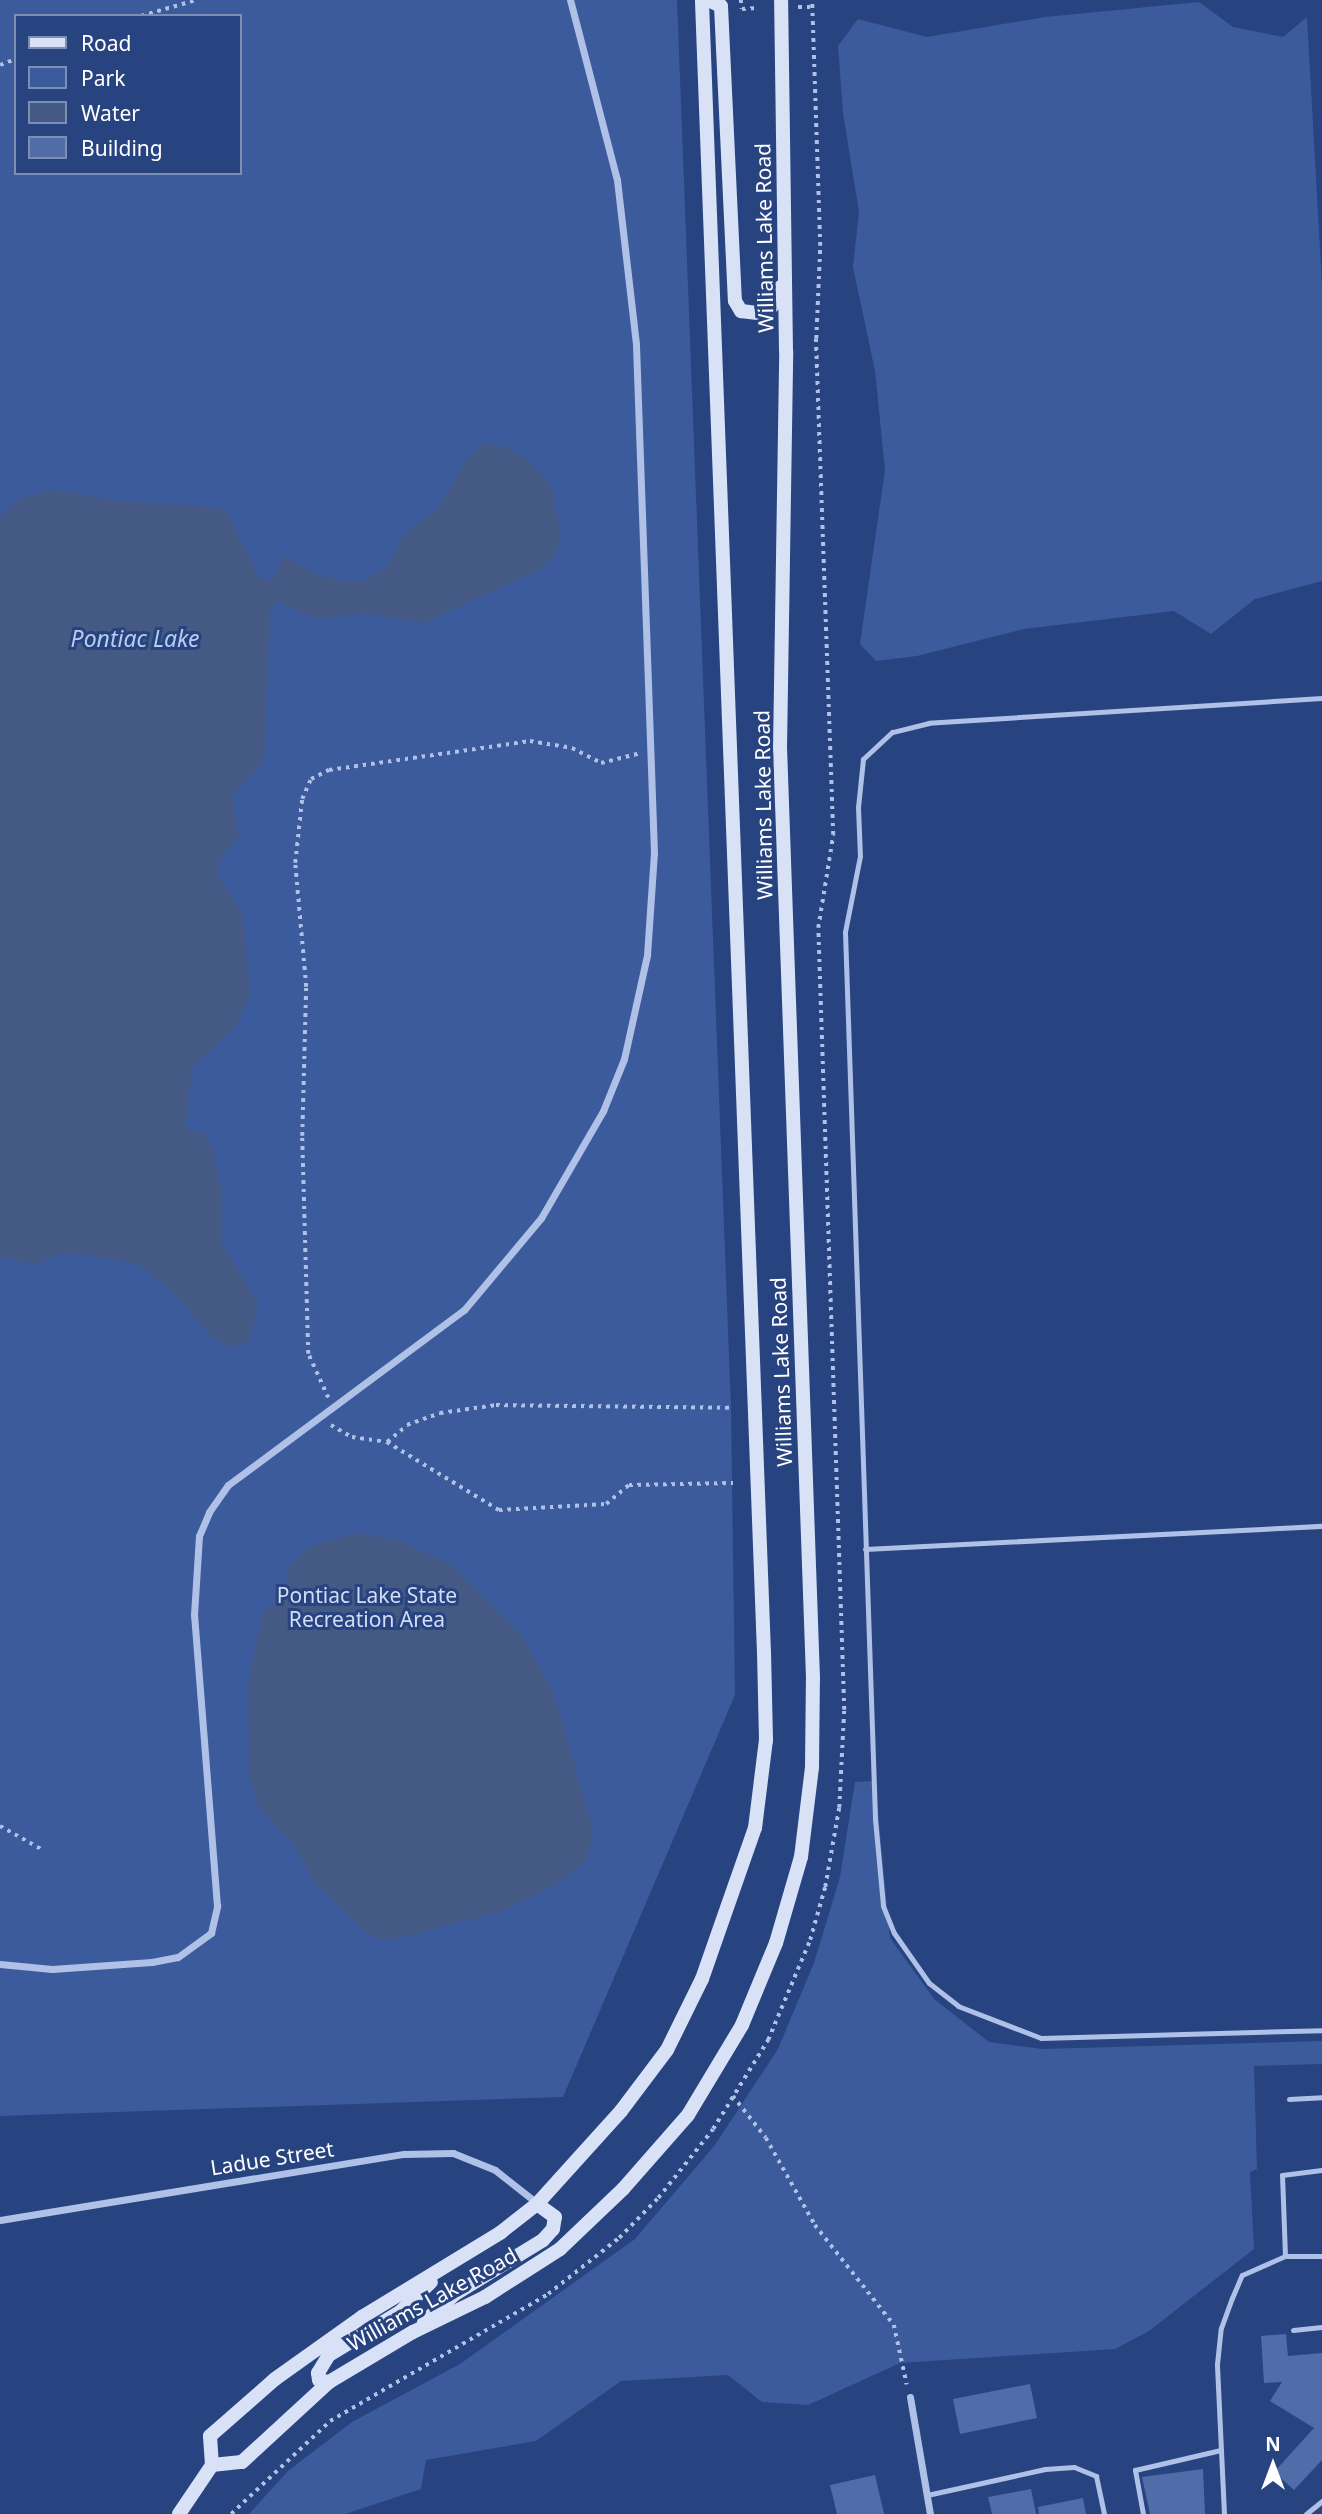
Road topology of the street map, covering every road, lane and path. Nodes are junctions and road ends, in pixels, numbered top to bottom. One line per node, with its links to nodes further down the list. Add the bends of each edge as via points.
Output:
1 (196, 0): 10 (path)
2 (570, 0): 13 (street, via 617,180 631,281)
3 (702, 0): 29 (main road, Williams Lake Road, via 766,1740 755,1828 702,1979 667,2050 621,2111)
4 (708, 0): 11 (main road, via 721,6 731,272 734,300 741,312 764,314 776,302)
5 (741, 0): 9 (path, via 742,9)
6 (781, 0): 11 (main road, Williams Lake Road)
7 (798, 7): 8 (path)
8 (812, 7)
9 (757, 8)
10 (148, 14)
11 (785, 275): 36 (main road, Williams Lake Road, via 780,749 813,1678 812,1767 801,1857 776,1943 742,2025 688,2115 623,2189 560,2249 485,2297)
12 (1322, 698): 20 (lane, via 929,723 892,732 863,759 858,807 860,856 845,932)
13 (650, 752): 14 (street, via 654,853 647,955 624,1059 603,1111 541,1218 464,1310); 14 (path, via 601,762 572,748 530,741 329,770 311,779 302,799 295,863 306,987 302,1136 308,1354)
14 (335, 1407): 16 (street)
15 (731, 1408): 17 (path, via 496,1405 440,1413 407,1425)
16 (320, 1418): 17 (path, via 352,1437); 23 (street, via 228,1485 199,1536 194,1615 217,1906 211,1933 178,1957 152,1962 52,1969)
17 (387, 1442): 18 (path, via 499,1510 606,1504 629,1485)
18 (733, 1483)
19 (1322, 1526): 20 (lane)
20 (865, 1549): 24 (lane, via 875,1819 883,1906 894,1933 929,1983 976,2016 1041,2038)
21 (0, 1826): 22 (path)
22 (43, 1850)
23 (0, 1964)
24 (1322, 2030)
25 (732, 2096): 38 (path, via 766,2138 815,2225 894,2325)
26 (1322, 2097): 27 (lane)
27 (1289, 2099)
28 (1322, 2170): 31 (lane, via 1282,2175)
29 (537, 2204): 30 (street, Ladue Street, via 495,2169 453,2153 404,2154); 33 (main road, Williams Lake Road); 36 (main road, via 555,2217 553,2229 455,2294)
30 (0, 2220)
31 (1285, 2256): 32 (lane); 39 (lane, via 1242,2275 1221,2328 1217,2364)
32 (1322, 2256)
33 (452, 2262): 37 (main road, via 400,2312 329,2355 318,2373 319,2380); 40 (main road, Williams Lake Road, via 275,2379 210,2436)
34 (1322, 2327): 35 (lane)
35 (1293, 2330)
36 (413, 2332): 37 (main road, Williams Lake Road)
37 (329, 2382): 40 (main road, Williams Lake Road, via 242,2462)
38 (910, 2398): 41 (street)
39 (1221, 2450): 46 (lane, via 1135,2470); 47 (lane)
40 (212, 2465): 43 (main road, Williams Lake Road)
41 (927, 2495): 44 (street); 45 (lane, via 1074,2467 1096,2476)
42 (1322, 2501): 48 (lane)
43 (179, 2514)
44 (930, 2514)
45 (1104, 2514)
46 (1143, 2514)
47 (1224, 2514)
48 (1306, 2514)

